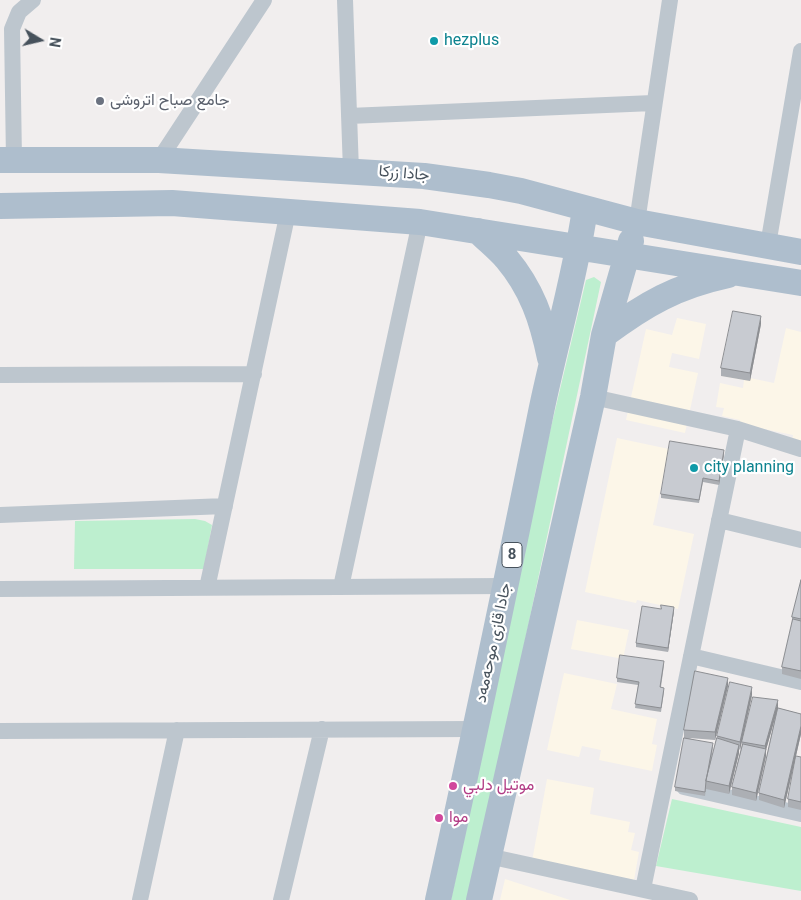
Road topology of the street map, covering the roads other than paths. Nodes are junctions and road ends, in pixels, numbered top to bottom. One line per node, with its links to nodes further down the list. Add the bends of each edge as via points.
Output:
1 (33, 0): 8 (street, via 18,12 12,29)
2 (264, 0): 9 (street)
3 (345, 0): 7 (street)
4 (670, 0): 6 (street)
5 (801, 52): 17 (street)
6 (654, 103): 7 (street); 15 (street)
7 (348, 116): 10 (street)
8 (7, 160): 9 (main road, جادا زرکا)
9 (159, 160): 10 (main road, جادا زرکا)
10 (350, 171): 12 (main road, جادا زرکا, via 481,184)
11 (0, 206): 13 (main road, via 172,203)
12 (585, 209): 15 (main road, جادا زرکا); 18 (main road, جادا قازی موحەمەد / 8)
13 (288, 212): 14 (main road); 27 (street)
14 (420, 222): 16 (main road); 37 (street)
15 (637, 222): 17 (main road, جادا زرکا); 20 (main road)
16 (478, 231): 18 (main road); 26 (main road, via 506,258 528,289 543,325)
17 (768, 245): 19 (main road, جادا زرکا)
18 (580, 248): 20 (main road); 22 (main road, جادا قازی موحەمەد / 8)
19 (801, 252)
20 (626, 256): 21 (main road); 24 (main road)
21 (740, 273): 23 (main road); 25 (main road, via 703,281 668,294 634,312)
22 (572, 280): 24 (main road, via 587,269 603,269 614,280); 26 (main road, جادا قازی موحەمەد / 8)
23 (801, 283)
24 (614, 295): 25 (main road)
25 (604, 335): 29 (main road)
26 (551, 362): 36 (main road, جادا قازی موحەمەد / 8)
27 (254, 374): 28 (street); 32 (street)
28 (0, 376)
29 (593, 397): 30 (street); 48 (main road)
30 (738, 429): 31 (street); 34 (street)
31 (801, 450)
32 (225, 506): 33 (street); 38 (street)
33 (0, 515)
34 (719, 520): 35 (street); 40 (street)
35 (801, 540)
36 (505, 586): 37 (street); 43 (main road, جادا قازی موحەمەد / 8)
37 (341, 587): 38 (street)
38 (207, 588): 39 (street)
39 (0, 589)
40 (691, 656): 41 (street); 46 (street)
41 (801, 682)
42 (322, 729): 43 (street); 44 (street); 51 (street)
43 (476, 729): 52 (main road, جادا قازی موحەمەد / 8)
44 (177, 730): 45 (street); 50 (street)
45 (0, 731)
46 (666, 783): 47 (street); 49 (street)
47 (801, 814)
48 (488, 856): 49 (street); 53 (main road)
49 (643, 889): 54 (street)
50 (140, 900)
51 (281, 900)
52 (438, 900)
53 (479, 900)
54 (690, 900)

